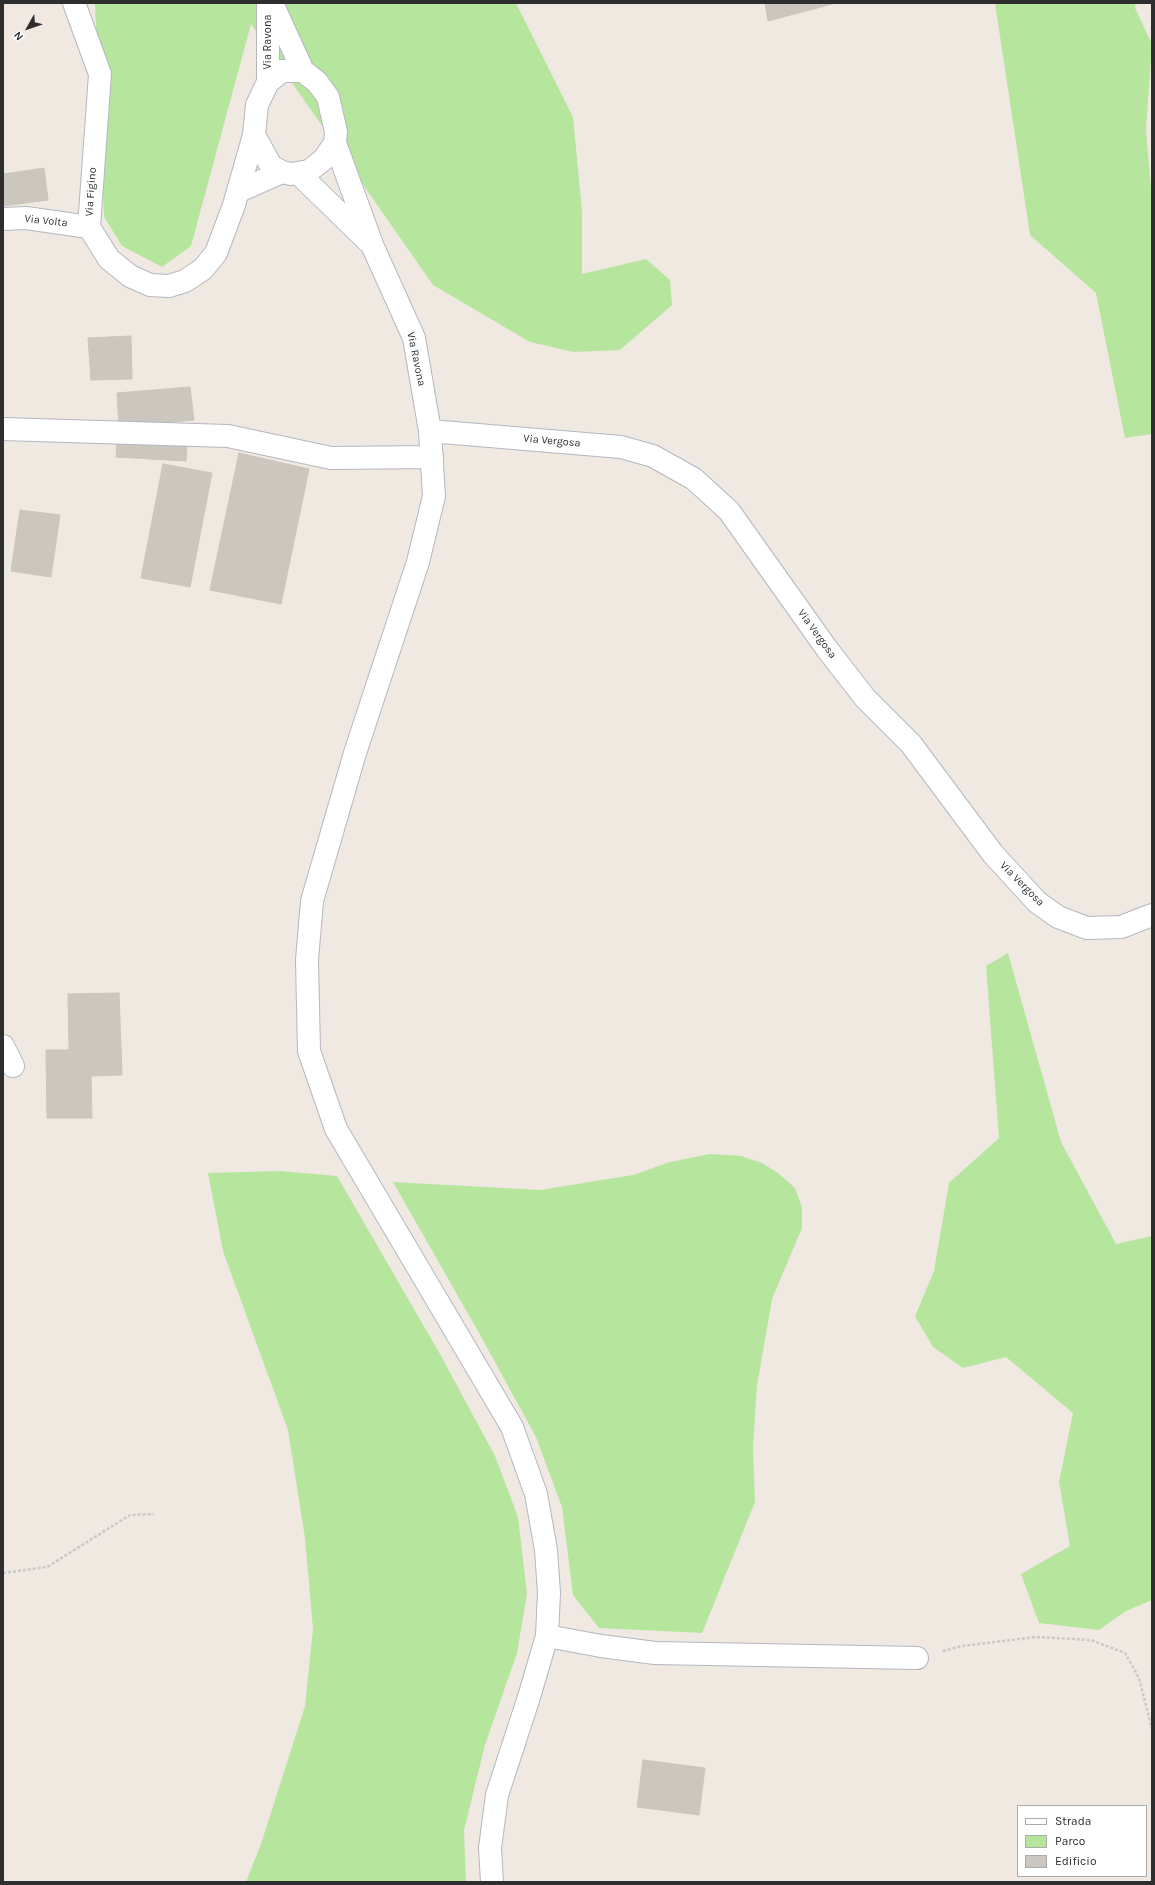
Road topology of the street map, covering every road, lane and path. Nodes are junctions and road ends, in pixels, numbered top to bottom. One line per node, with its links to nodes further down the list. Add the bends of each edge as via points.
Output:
1 (74, 3): 11 (street, Via Figino, via 100,74)
2 (268, 3): 5 (street, Via Ravona)
3 (272, 3): 4 (street, Via Ravona)
4 (302, 71): 5 (street, via 282,71); 7 (street, via 317,82 328,97 336,132)
5 (268, 82): 6 (street, via 257,105)
6 (254, 135): 8 (street, via 271,166); 9 (street, Via Figino)
7 (335, 143): 8 (street, via 324,159 309,171); 12 (street, Via Ravona)
8 (290, 173): 9 (street); 12 (street, Via Ravona)
9 (239, 191): 11 (street, Via Figino, via 216,253 203,269 185,281 169,286 150,285 130,276 109,259)
10 (3, 219): 11 (street, Via Volta, via 26,218)
11 (89, 227)
12 (373, 247): 14 (street, Via Ravona, via 414,338)
13 (3, 429): 15 (street, via 228,436 330,458)
14 (430, 430): 15 (street, Via Ravona); 16 (street, Via Vergosa, via 621,447 653,456 694,479 729,511 865,698 911,744 993,854 1037,902 1058,917 1087,928 1121,926)
15 (432, 457): 21 (street, Via Ravona, via 434,496 418,562 355,752 312,901 306,960 309,1050 336,1129 512,1427 536,1494 546,1550 549,1593)
16 (1152, 915)
17 (3, 1046): 18 (street)
18 (13, 1066)
19 (154, 1514): 20 (path, via 130,1515 47,1567)
20 (3, 1573)
21 (547, 1636): 22 (street, via 655,1653); 24 (street, Via Ravona, via 497,1795 490,1848)
22 (917, 1658): 23 (path, via 962,1646 1036,1637 1091,1640 1125,1653 1139,1678)
23 (1152, 1730)
24 (492, 1882)

